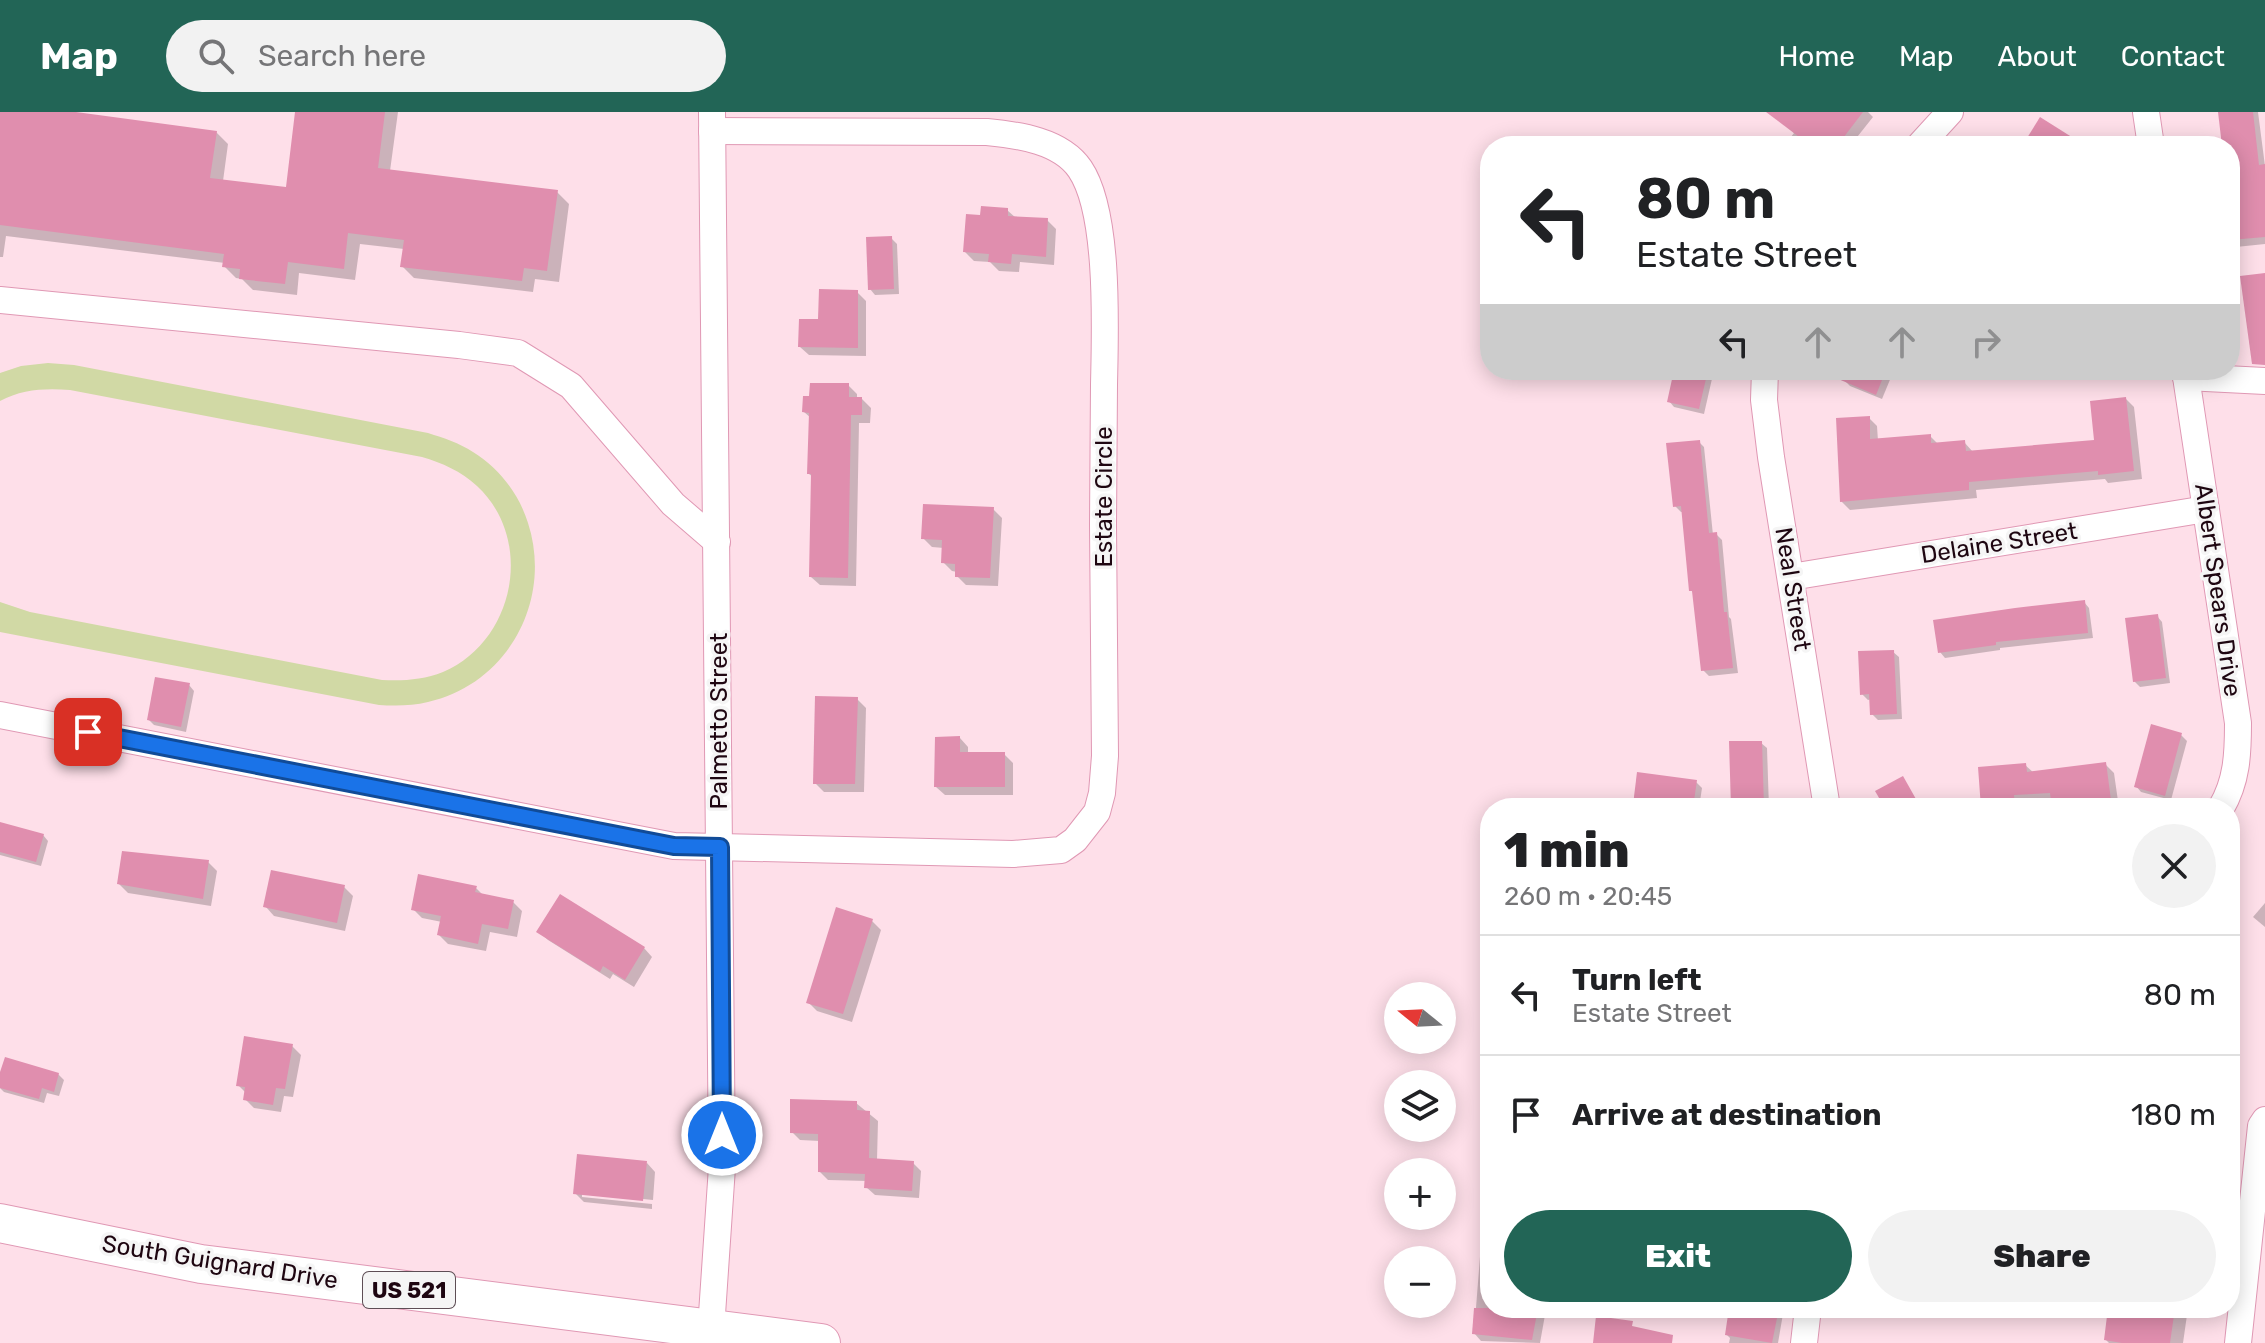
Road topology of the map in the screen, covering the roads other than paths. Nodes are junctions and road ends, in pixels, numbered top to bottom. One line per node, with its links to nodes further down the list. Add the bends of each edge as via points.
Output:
1 (1950, 112): 4 (street)
2 (2146, 112): 5 (street)
3 (712, 121): 12 (street, Palmetto Street); 17 (street, Estate Circle, via 1011,134 1061,151 1090,189 1105,289 1105,756 1102,793 1087,827 1061,850 1046,853)
4 (1928, 136)
5 (2150, 136)
6 (0, 300): 12 (street, via 518,353 571,386 673,504)
7 (2240, 379): 10 (street)
8 (1765, 380): 13 (street, Neal Street)
9 (2187, 380): 11 (street, Albert Spears Drive)
10 (2265, 381)
11 (2206, 509): 13 (street, Delaine Street); 16 (street, Albert Spears Drive, via 2238,723 2236,772)
12 (717, 542): 17 (street, Palmetto Street)
13 (1791, 577): 15 (street, Neal Street)
14 (0, 715): 17 (street, Estate Circle, via 674,846)
15 (1825, 798)
16 (2227, 798)
17 (720, 847): 21 (street, Palmetto Street, via 722,1167)
18 (2265, 1120): 24 (street)
19 (0, 1223): 21 (highway, South Guignard Drive / US 521, via 201,1264)
20 (1807, 1318): 23 (street)
21 (709, 1336): 22 (highway, South Guignard Drive / US 521)
22 (821, 1343)
23 (1804, 1343)
24 (2238, 1343)

